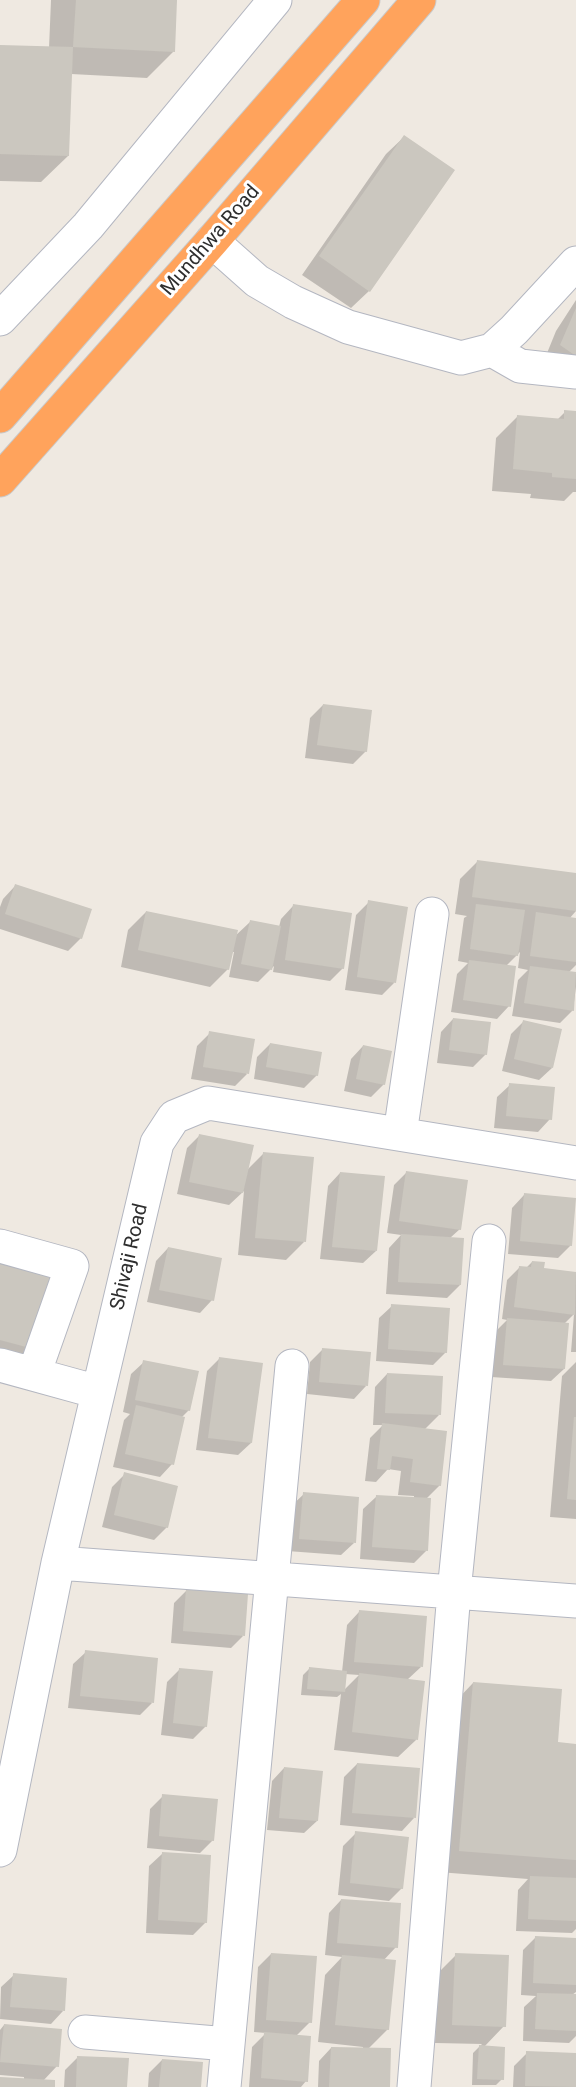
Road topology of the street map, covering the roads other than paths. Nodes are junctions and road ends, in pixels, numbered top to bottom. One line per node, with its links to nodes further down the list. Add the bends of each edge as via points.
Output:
1 (275, 0): 6 (street, via 88,226)
2 (363, 0): 9 (highway)
3 (413, 2): 4 (highway, Mundhwa Road)
4 (212, 241): 7 (street, via 257,281 348,327 461,358); 10 (highway, Mundhwa Road)
5 (576, 263): 7 (street)
6 (0, 319)
7 (492, 350): 8 (street, via 520,366)
8 (576, 372)
9 (0, 416)
10 (0, 480)
11 (432, 914): 12 (street)
12 (400, 1134): 13 (street, Shivaji Road); 19 (street, Shivaji Road, via 208,1103 174,1117 157,1143)
13 (576, 1163)
14 (489, 1241): 22 (street)
15 (0, 1246): 18 (street, via 72,1266)
16 (0, 1365): 18 (street)
17 (292, 1366): 21 (street)
18 (33, 1374): 19 (street)
19 (98, 1392): 20 (street, Shivaji Road)
20 (58, 1563): 21 (street); 24 (street, Shivaji Road)
21 (272, 1579): 22 (street); 27 (street)
22 (454, 1592): 23 (street); 29 (street)
23 (576, 1601)
24 (6, 1787): 25 (street, Shivaji Road)
25 (0, 1850)
26 (85, 2032): 27 (street)
27 (228, 2044): 28 (street)
28 (224, 2087)
29 (414, 2087)

